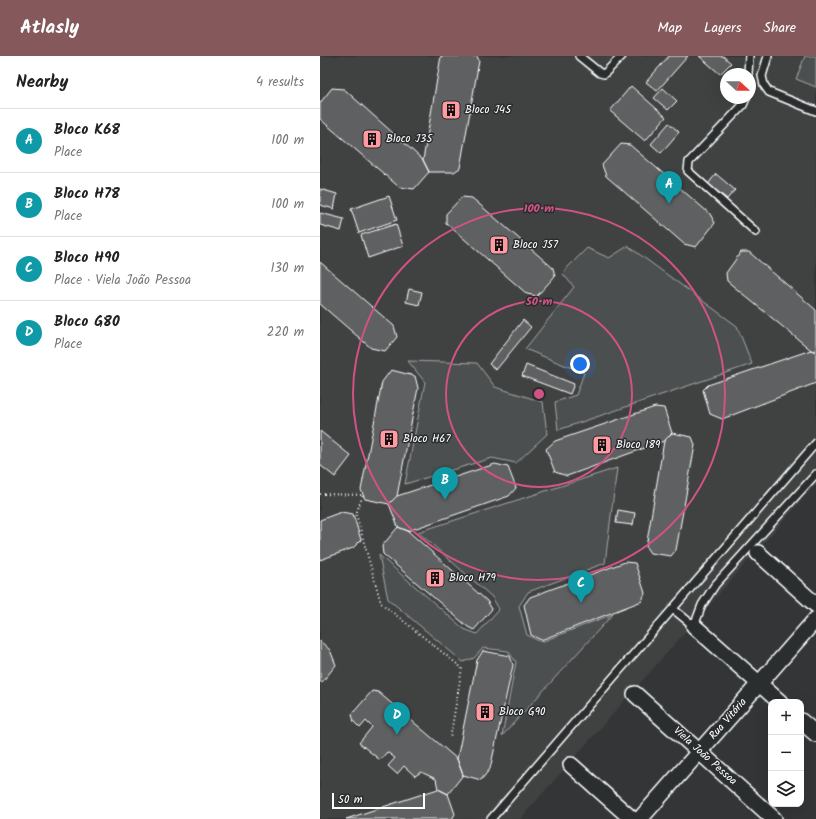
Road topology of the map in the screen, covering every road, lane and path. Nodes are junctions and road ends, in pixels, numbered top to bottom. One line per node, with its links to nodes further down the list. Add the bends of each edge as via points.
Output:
1 (579, 56): 2 (lane, via 604,74)
2 (622, 56)
3 (749, 56): 5 (lane)
4 (768, 56): 7 (lane, via 762,76 769,92)
5 (748, 68)
6 (743, 104): 8 (lane, via 689,162 688,171)
7 (816, 111)
8 (756, 232)
9 (816, 442): 14 (lane)
10 (816, 474): 16 (lane, via 715,585 702,605)
11 (320, 494): 22 (path, via 363,495 356,514 381,603 462,668)
12 (758, 553): 13 (street)
13 (816, 605)
14 (673, 609): 16 (lane); 25 (lane)
15 (816, 619): 17 (street, Rua Vitória)
16 (694, 626): 17 (street)
17 (759, 684): 19 (street); 23 (street, Rua Vitória)
18 (635, 694): 23 (street, Viela João Pessoa)
19 (776, 699)
20 (804, 724): 21 (street)
21 (816, 734)
22 (450, 739)
23 (699, 752): 27 (street, Rua Vitória); 28 (street, Viela João Pessoa)
24 (571, 765): 26 (street)
25 (490, 819)
26 (632, 819)
27 (640, 819)
28 (774, 819)

